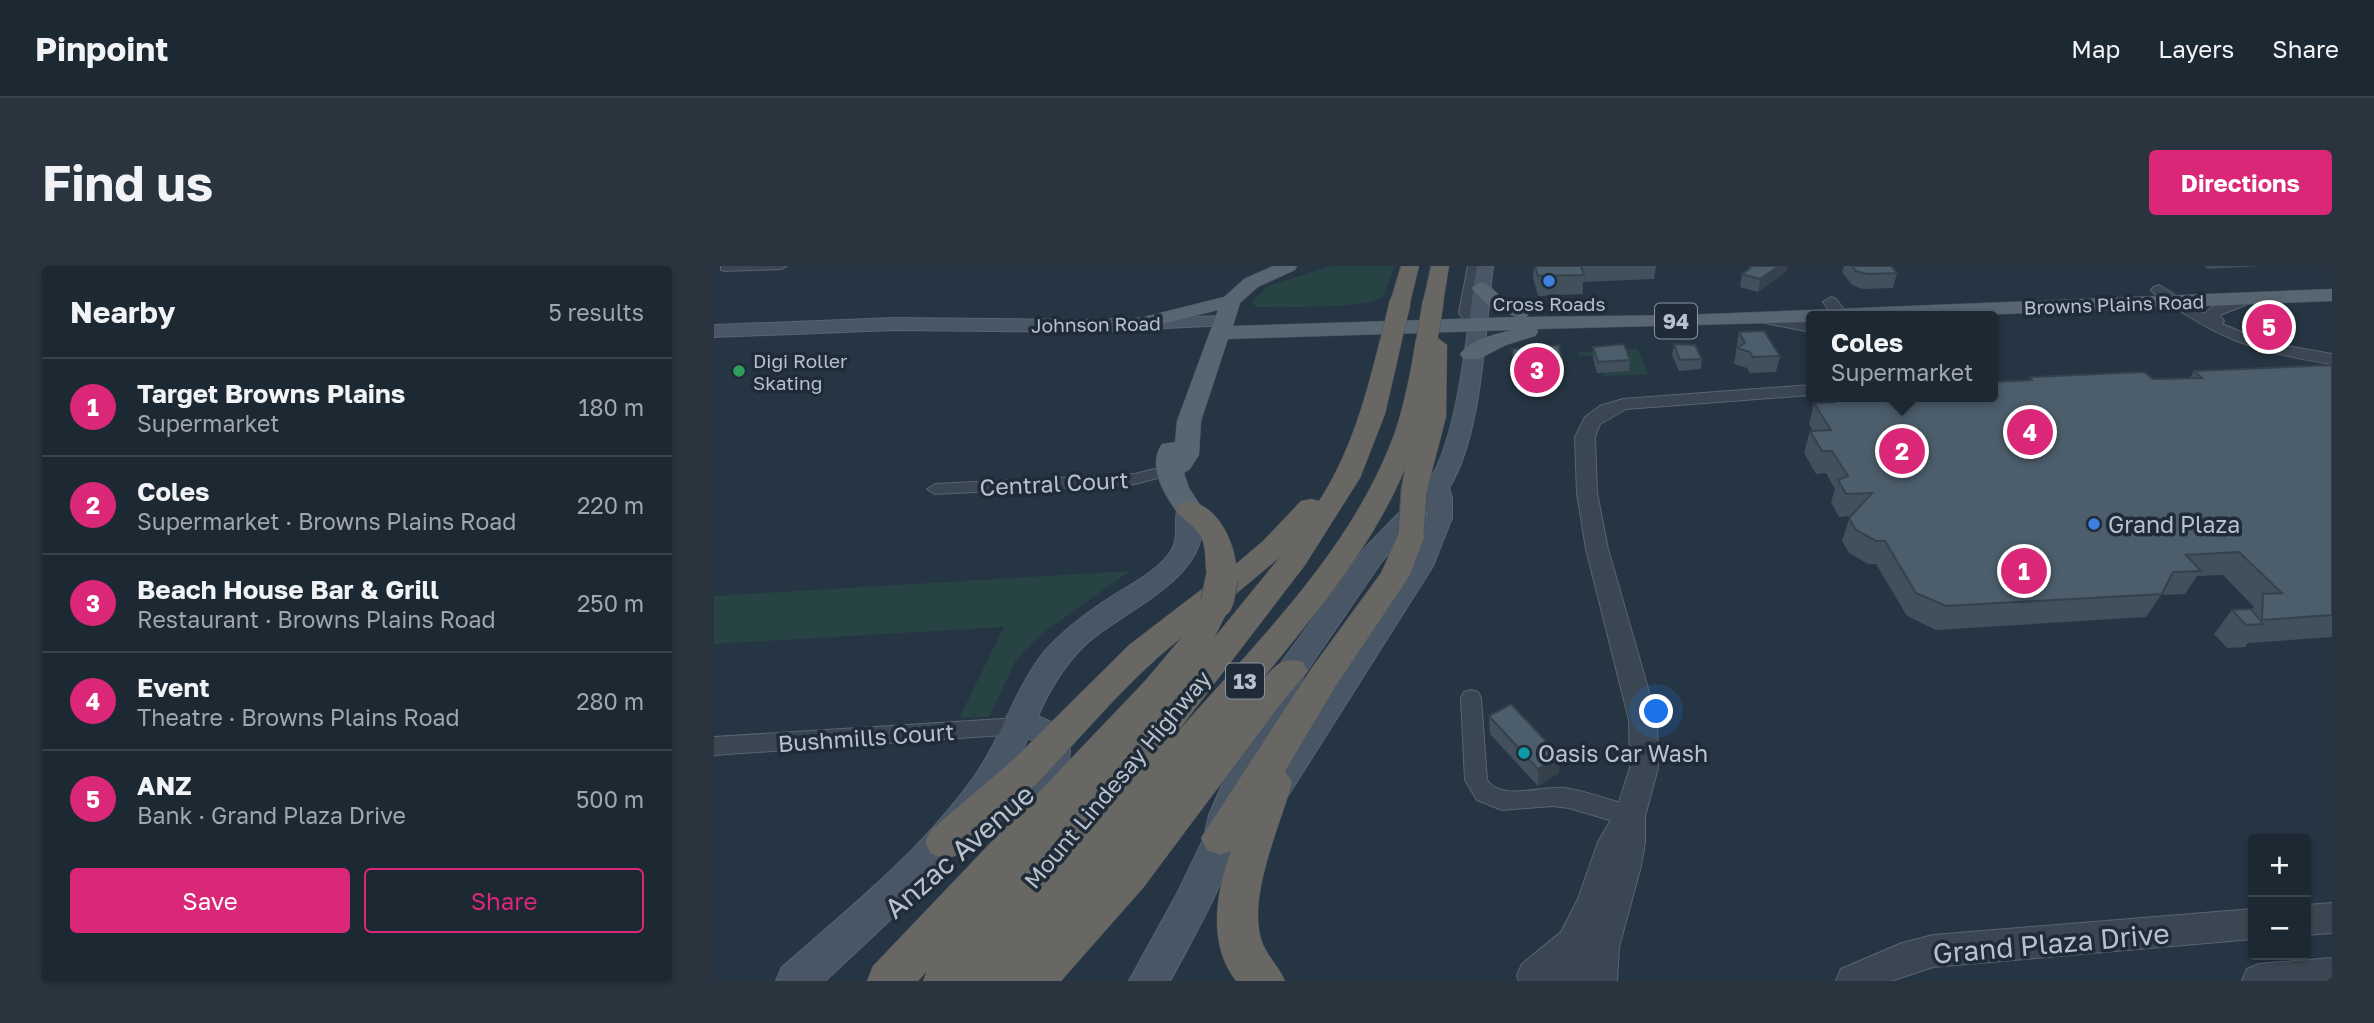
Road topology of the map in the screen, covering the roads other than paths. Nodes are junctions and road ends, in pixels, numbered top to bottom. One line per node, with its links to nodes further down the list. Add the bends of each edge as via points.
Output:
1 (781, 266): 7 (street)
2 (1288, 266): 13 (main road, via 1251,283)
3 (1410, 266): 34 (highway, Mount Lindesay Highway / 13, bridge, via 1373,414)
4 (1440, 266): 26 (highway, Mount Lindesay Highway / 13, bridge)
5 (1475, 266): 20 (street)
6 (1485, 266): 9 (main road)
7 (719, 270)
8 (2332, 284): 11 (main road, Browns Plains Road / 94)
9 (1481, 288): 17 (main road, via 1498,304); 20 (main road)
10 (2332, 295): 12 (main road, Browns Plains Road / 94)
11 (2172, 296): 12 (main road, Browns Plains Road / 94); 14 (main road, Browns Plains Road / 94); 15 (main road, Browns Plains Road / 94); 23 (street)
12 (2250, 298): 23 (street, via 2214,312)
13 (1231, 301): 22 (main road); 24 (main road)
14 (2138, 303): 16 (main road, Browns Plains Road / 94); 23 (street)
15 (1868, 311)
16 (1955, 311)
17 (1522, 312): 18 (main road, Browns Plains Road / 94); 20 (main road, Browns Plains Road / 94)
18 (1806, 313)
19 (1806, 315): 21 (main road, Browns Plains Road / 94)
20 (1473, 316): 21 (main road, Browns Plains Road / 94); 24 (main road, Johnson Road); 29 (main road)
21 (1590, 323): 29 (main road, via 1508,336)
22 (1139, 324): 24 (main road, Johnson Road); 25 (main road, Johnson Road, via 894,324)
23 (2215, 325): 28 (street, via 2264,342); 30 (street, via 2233,338 2273,350)
24 (1222, 327): 27 (main road, Johnson Road, via 1084,337 887,336); 35 (main road, via 1189,421 1175,438)
25 (714, 331)
26 (1427, 339): 37 (highway, via 1436,345 1437,392 1433,425 1416,471); 58 (highway, Mount Lindesay Highway / 13, via 1414,408 1398,455 1373,508 1327,579)
27 (714, 342)
28 (2332, 352)
29 (1471, 354): 37 (main road, via 1454,459)
30 (2332, 359)
31 (1806, 390): 32 (street)
32 (1748, 395): 33 (street); 46 (street, via 1623,404 1592,421 1585,436 1587,493 1597,549 1643,720 1644,768)
33 (1806, 399)
34 (1352, 462): 42 (highway, via 1269,551 1139,655); 57 (highway, Mount Lindesay Highway / 13, via 1328,510 1219,658)
35 (1170, 470): 36 (street, Central Court, via 1135,480); 38 (main road)
36 (935, 489)
37 (1425, 489): 39 (main road); 44 (highway, bridge, via 1395,575); 45 (main road, via 1441,498 1435,534 1420,566)
38 (1189, 509): 41 (main road, Anzac Avenue, via 1189,539 1178,561 1067,646 1042,677); 56 (highway, via 1214,533 1222,561 1219,590 1203,631 1178,666)
39 (1291, 671): 47 (main road, via 1250,758); 59 (highway, via 1129,875)
40 (1472, 698): 46 (street, via 1478,788 1504,800 1565,797)
41 (1018, 726): 42 (main road, via 1047,732); 43 (street, Bushmills Court); 48 (main road, Anzac Avenue, via 988,784)
42 (1053, 741): 48 (highway); 55 (main road, Anzac Avenue, via 1052,759 1043,777)
43 (714, 746)
44 (1279, 747): 45 (highway, via 1280,762); 47 (highway)
45 (1270, 795): 61 (highway, via 1243,883 1237,925 1243,957)
46 (1630, 816): 53 (street, via 1613,842 1593,903 1573,943); 63 (street, via 1630,848 1605,934)
47 (1221, 838): 60 (main road)
48 (945, 842): 54 (main road, Anzac Avenue)
49 (2332, 918): 50 (street)
50 (2311, 920)
51 (2248, 924): 64 (street, Grand Plaza Drive, via 1933,951 1902,958)
52 (2332, 975): 65 (street)
53 (1532, 977): 62 (street, via 1573,972)
54 (796, 981)
55 (818, 981)
56 (889, 981)
57 (944, 981)
58 (991, 981)
59 (1032, 981)
60 (1149, 981)
61 (1263, 981)
62 (1590, 981)
63 (1600, 981)
64 (1853, 981)
65 (2259, 981)

